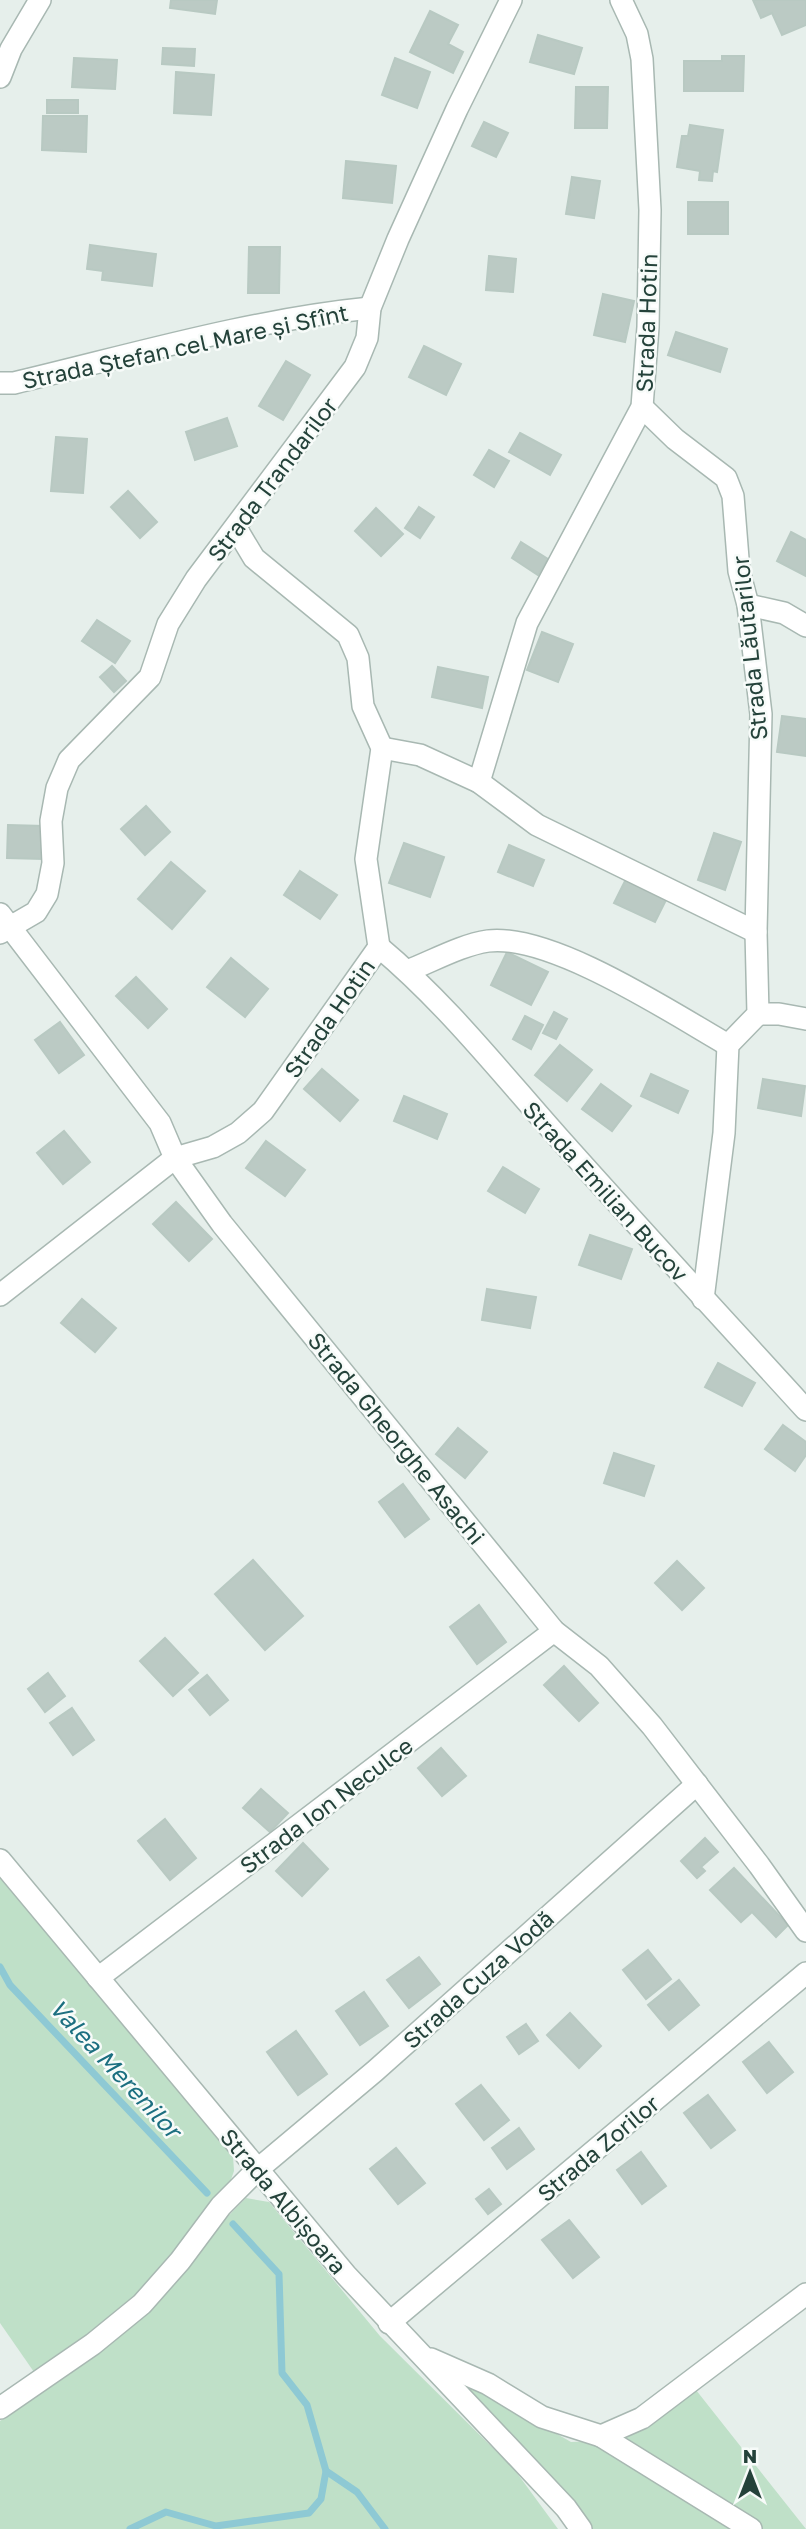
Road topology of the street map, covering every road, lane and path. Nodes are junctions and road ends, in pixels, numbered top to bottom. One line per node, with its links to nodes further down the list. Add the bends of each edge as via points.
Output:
1 (40, 0): 4 (street)
2 (511, 0): 5 (street, Strada Trandarilor, via 457,108)
3 (621, 0): 7 (street, Strada Hotin, via 637,34 642,59 650,210)
4 (0, 77)
5 (370, 307): 6 (street, Strada Ștefan cel Mare și Sfînt, via 214,335); 8 (street, Strada Trandarilor, via 367,338 355,367)
6 (0, 383)
7 (642, 407): 9 (street, Strada Lăutarilor, via 726,478 733,496 739,571); 12 (street, Strada Hotin, via 527,623)
8 (236, 528): 11 (street, via 254,558 348,635 358,658 363,706); 13 (street, Strada Trandarilor, via 168,624 150,677 69,760 57,788 51,821 47,894 36,912)
9 (748, 605): 10 (street, via 784,613); 14 (street, Strada Lăutarilor, via 761,713)
10 (806, 626)
11 (382, 748): 12 (street, via 420,754); 15 (street, Strada Hotin, via 366,859)
12 (479, 782): 14 (street, via 537,825)
13 (3, 925): 20 (street, Strada Gheorghe Asachi, via 160,1124)
14 (757, 932): 17 (street, Strada Lăutarilor)
15 (379, 947): 16 (street, Strada Emilian Bucov); 20 (street, Strada Hotin, via 263,1111 213,1147)
16 (407, 971): 19 (street, via 489,941 526,944 634,991); 22 (street, Strada Emilian Bucov)
17 (758, 1014): 18 (street); 19 (street)
18 (806, 1019)
19 (728, 1045): 22 (street, via 724,1133)
20 (175, 1158): 21 (street, Strada Hotin); 24 (street, Strada Gheorghe Asachi, via 222,1224)
21 (0, 1295)
22 (703, 1299): 23 (street, Strada Emilian Bucov)
23 (806, 1410)
24 (554, 1631): 25 (street, Strada Gheorghe Asachi, via 599,1665); 29 (street, Strada Ion Neculce)
25 (697, 1784): 27 (street, Strada Gheorghe Asachi); 30 (street, Strada Cuza Vodă)
26 (0, 1860): 29 (street, Strada Albișoara)
27 (806, 1931)
28 (806, 1973): 32 (street, Strada Zorilor)
29 (98, 1978): 30 (street, Strada Albișoara)
30 (257, 2170): 32 (street, Strada Albișoara); 34 (street, Strada Cuza Vodă, via 221,2206 142,2304)
31 (806, 2294): 35 (street, via 642,2418)
32 (389, 2323): 33 (street, Strada Albișoara)
33 (423, 2355): 35 (street, via 488,2384 542,2417); 36 (street, Strada Albișoara)
34 (0, 2408)
35 (601, 2436): 37 (street)
36 (581, 2529)
37 (751, 2529)

